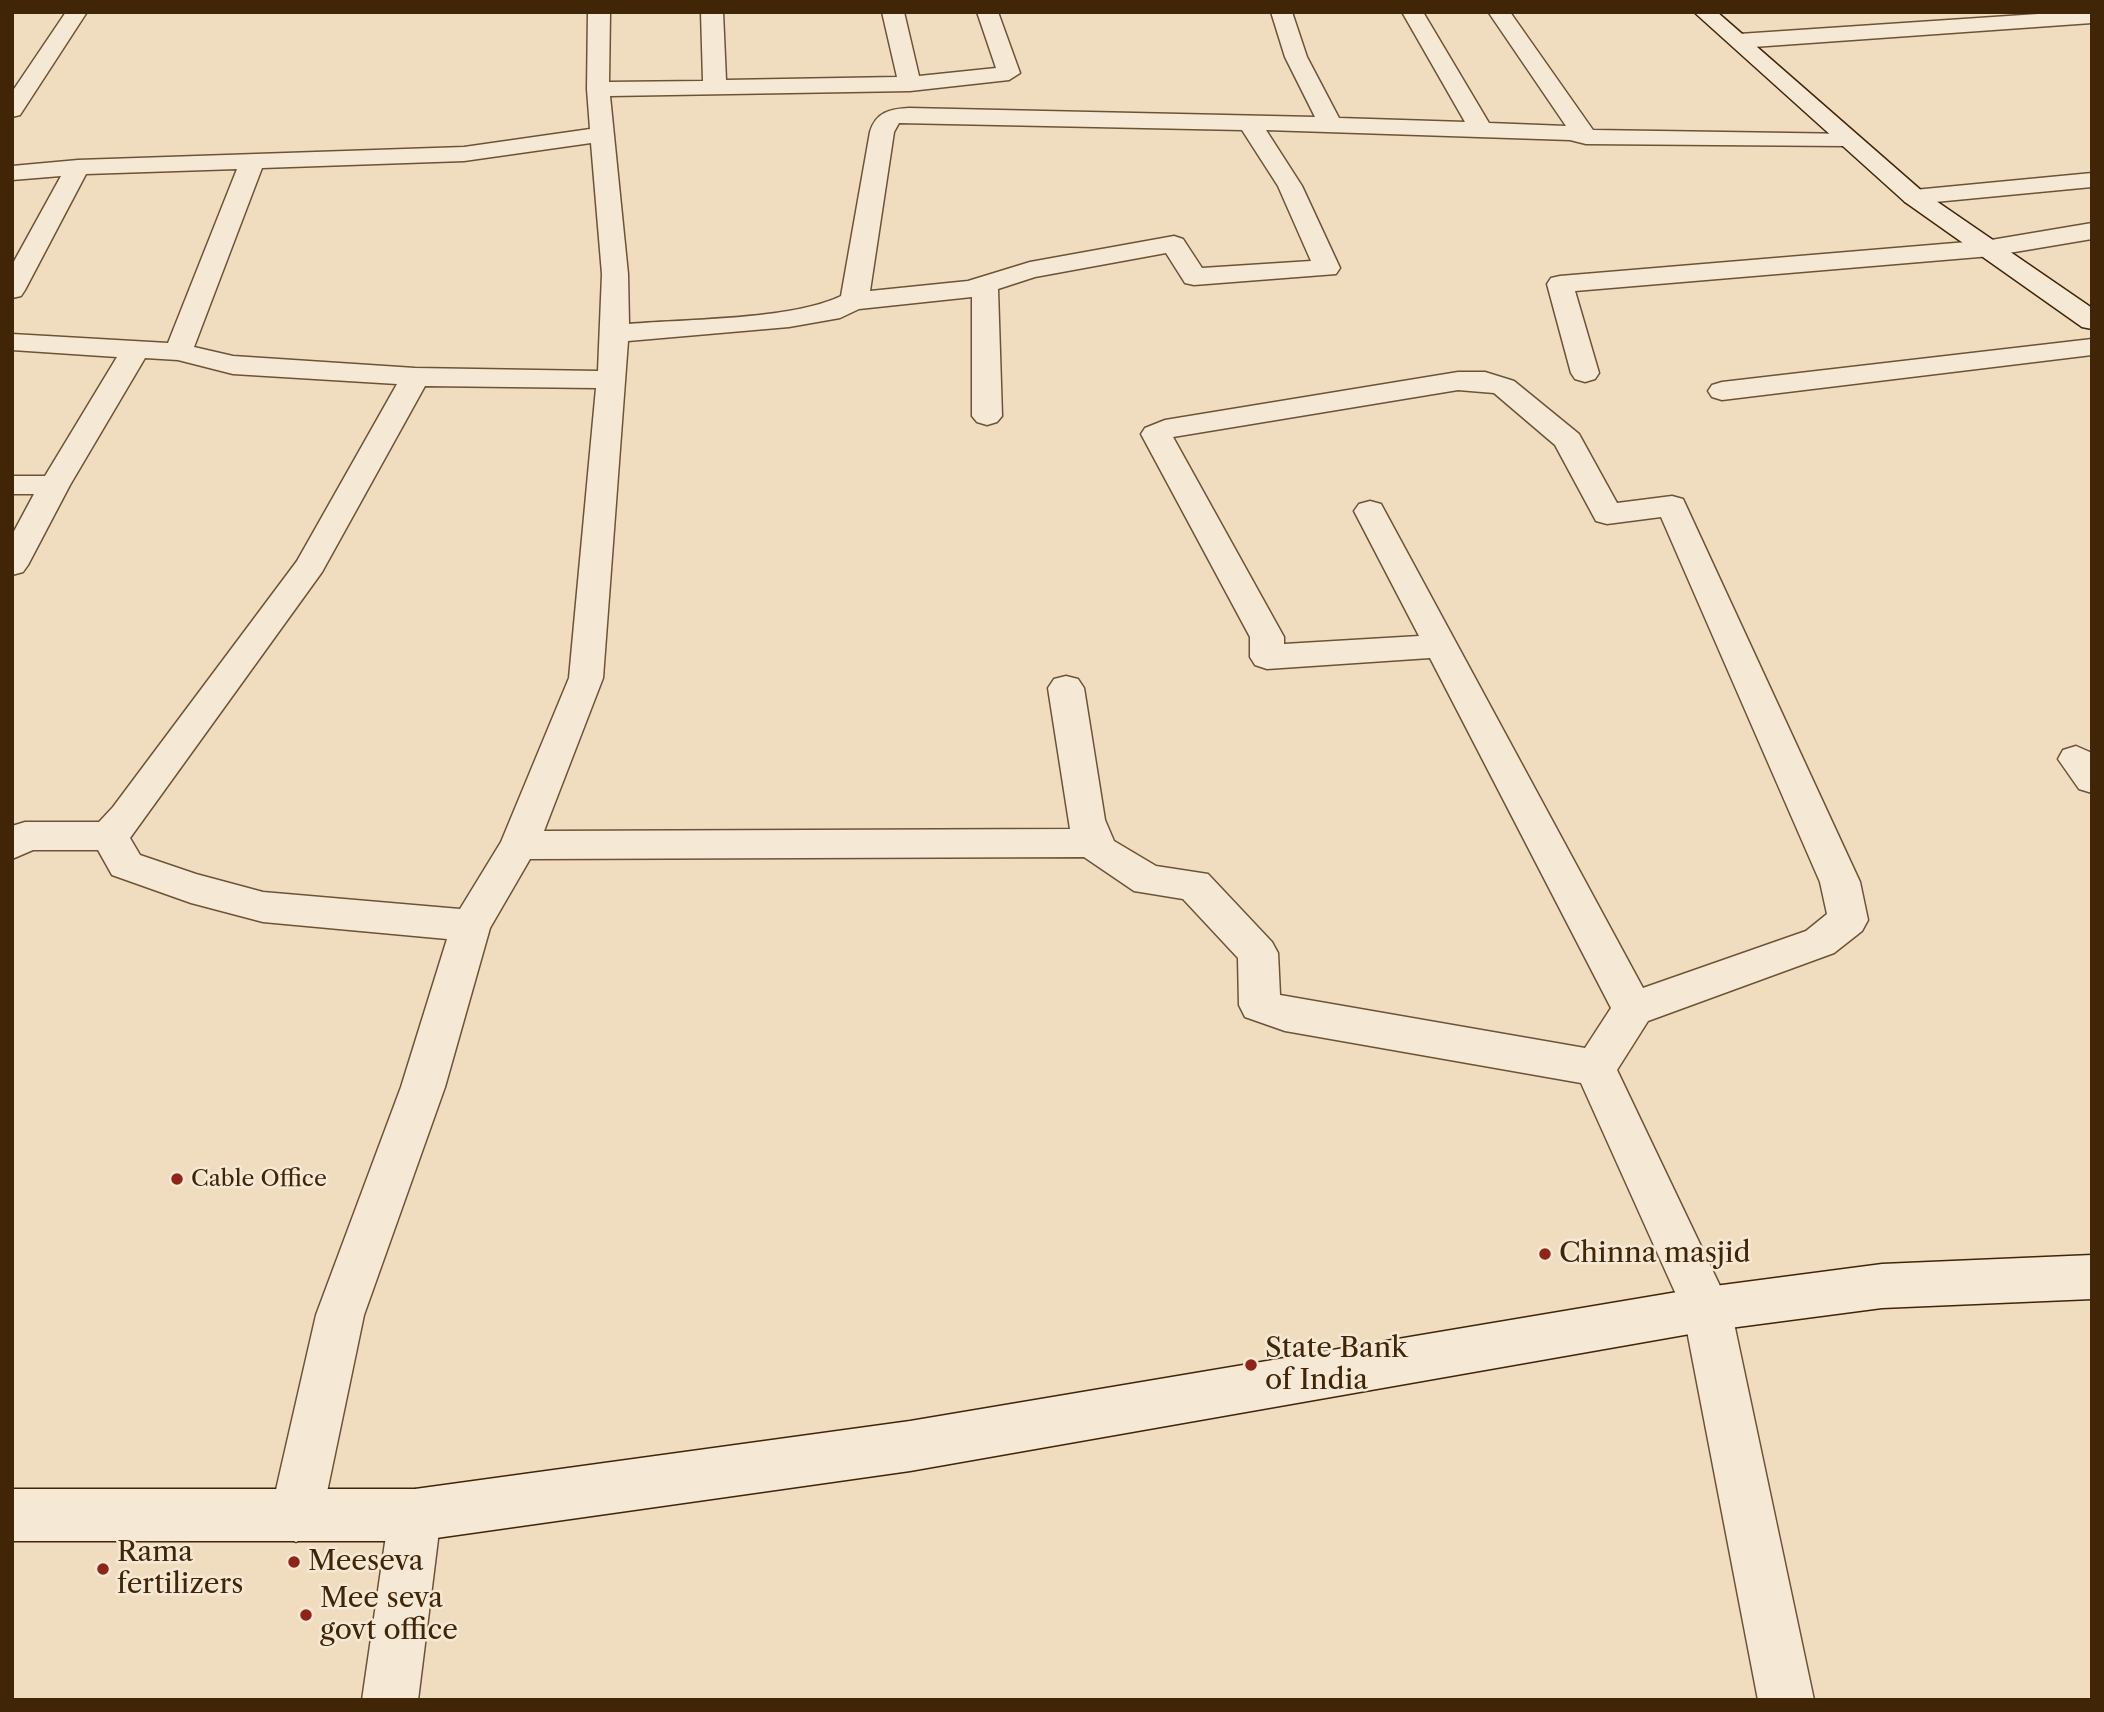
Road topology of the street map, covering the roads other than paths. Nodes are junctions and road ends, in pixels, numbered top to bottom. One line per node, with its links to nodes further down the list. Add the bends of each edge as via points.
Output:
1 (77, 12): 17 (street)
2 (599, 12): 16 (street)
3 (712, 12): 15 (street)
4 (893, 12): 14 (street)
5 (987, 12): 14 (street, via 1009,73)
6 (1281, 12): 18 (street, via 1296,57)
7 (1412, 12): 20 (street)
8 (1704, 12): 13 (street)
9 (1803, 12): 12 (street)
10 (1500, 13): 22 (street)
11 (2092, 17): 12 (street)
12 (1830, 35): 13 (street)
13 (1739, 41): 23 (street)
14 (910, 84): 15 (street)
15 (715, 88): 16 (street)
16 (598, 89): 21 (street)
17 (12, 110)
18 (1330, 124): 19 (street); 20 (street)
19 (1251, 125): 31 (street, via 1290,186 1327,268 1194,277 1174,244 1030,270); 33 (street, via 890,117 883,123)
20 (1482, 129): 22 (street, via 1571,132)
21 (600, 135): 24 (street, via 464,154); 35 (street, via 615,274)
22 (1586, 137): 23 (street)
23 (1846, 139): 28 (street)
24 (253, 160): 25 (street); 39 (street)
25 (78, 167): 26 (street); 32 (street)
26 (12, 173)
27 (2092, 180): 28 (street)
28 (1914, 197): 30 (street)
29 (2092, 231): 30 (street)
30 (1992, 248): 34 (street); 40 (street, via 1560,285)
31 (985, 286): 33 (street); 44 (street)
32 (12, 290)
33 (853, 302): 35 (street, via 830,312 789,318)
34 (2092, 321)
35 (615, 334): 42 (street)
36 (12, 342): 38 (street)
37 (2092, 346): 43 (street)
38 (136, 349): 39 (street); 46 (street)
39 (178, 352): 41 (street, via 233,365)
40 (1585, 373)
41 (415, 377): 42 (street); 51 (street, via 311,565)
42 (613, 380): 54 (street, via 586,678)
43 (1722, 391)
44 (986, 416)
45 (12, 485): 46 (street)
46 (55, 485): 48 (street)
47 (1370, 511): 49 (street)
48 (12, 565)
49 (1440, 646): 56 (street); 56 (street, via 1267,657 1267,637 1156,434 1458,381 1485,381 1504,387 1568,440 1607,514 1672,506 1840,882 1848,920 1820,942)
50 (1066, 688): 52 (street, via 1086,820)
51 (109, 836): 53 (street, via 25,836); 55 (street, via 126,865 251,904)
52 (1095, 843): 54 (street); 57 (street, via 1100,851 1148,880 1194,885 1258,953 1261,1005 1284,1014)
53 (12, 845)
54 (519, 845): 55 (street)
55 (471, 926): 62 (street, via 423,1087 340,1315)
56 (1633, 1009): 57 (street)
57 (1595, 1068): 59 (street)
58 (2092, 1277): 59 (street, via 1882,1286)
59 (1706, 1309): 61 (street, via 910,1446); 64 (street)
60 (12, 1515): 62 (street)
61 (415, 1515): 62 (street); 63 (street)
62 (296, 1516)
63 (390, 1700)
64 (1786, 1700)

